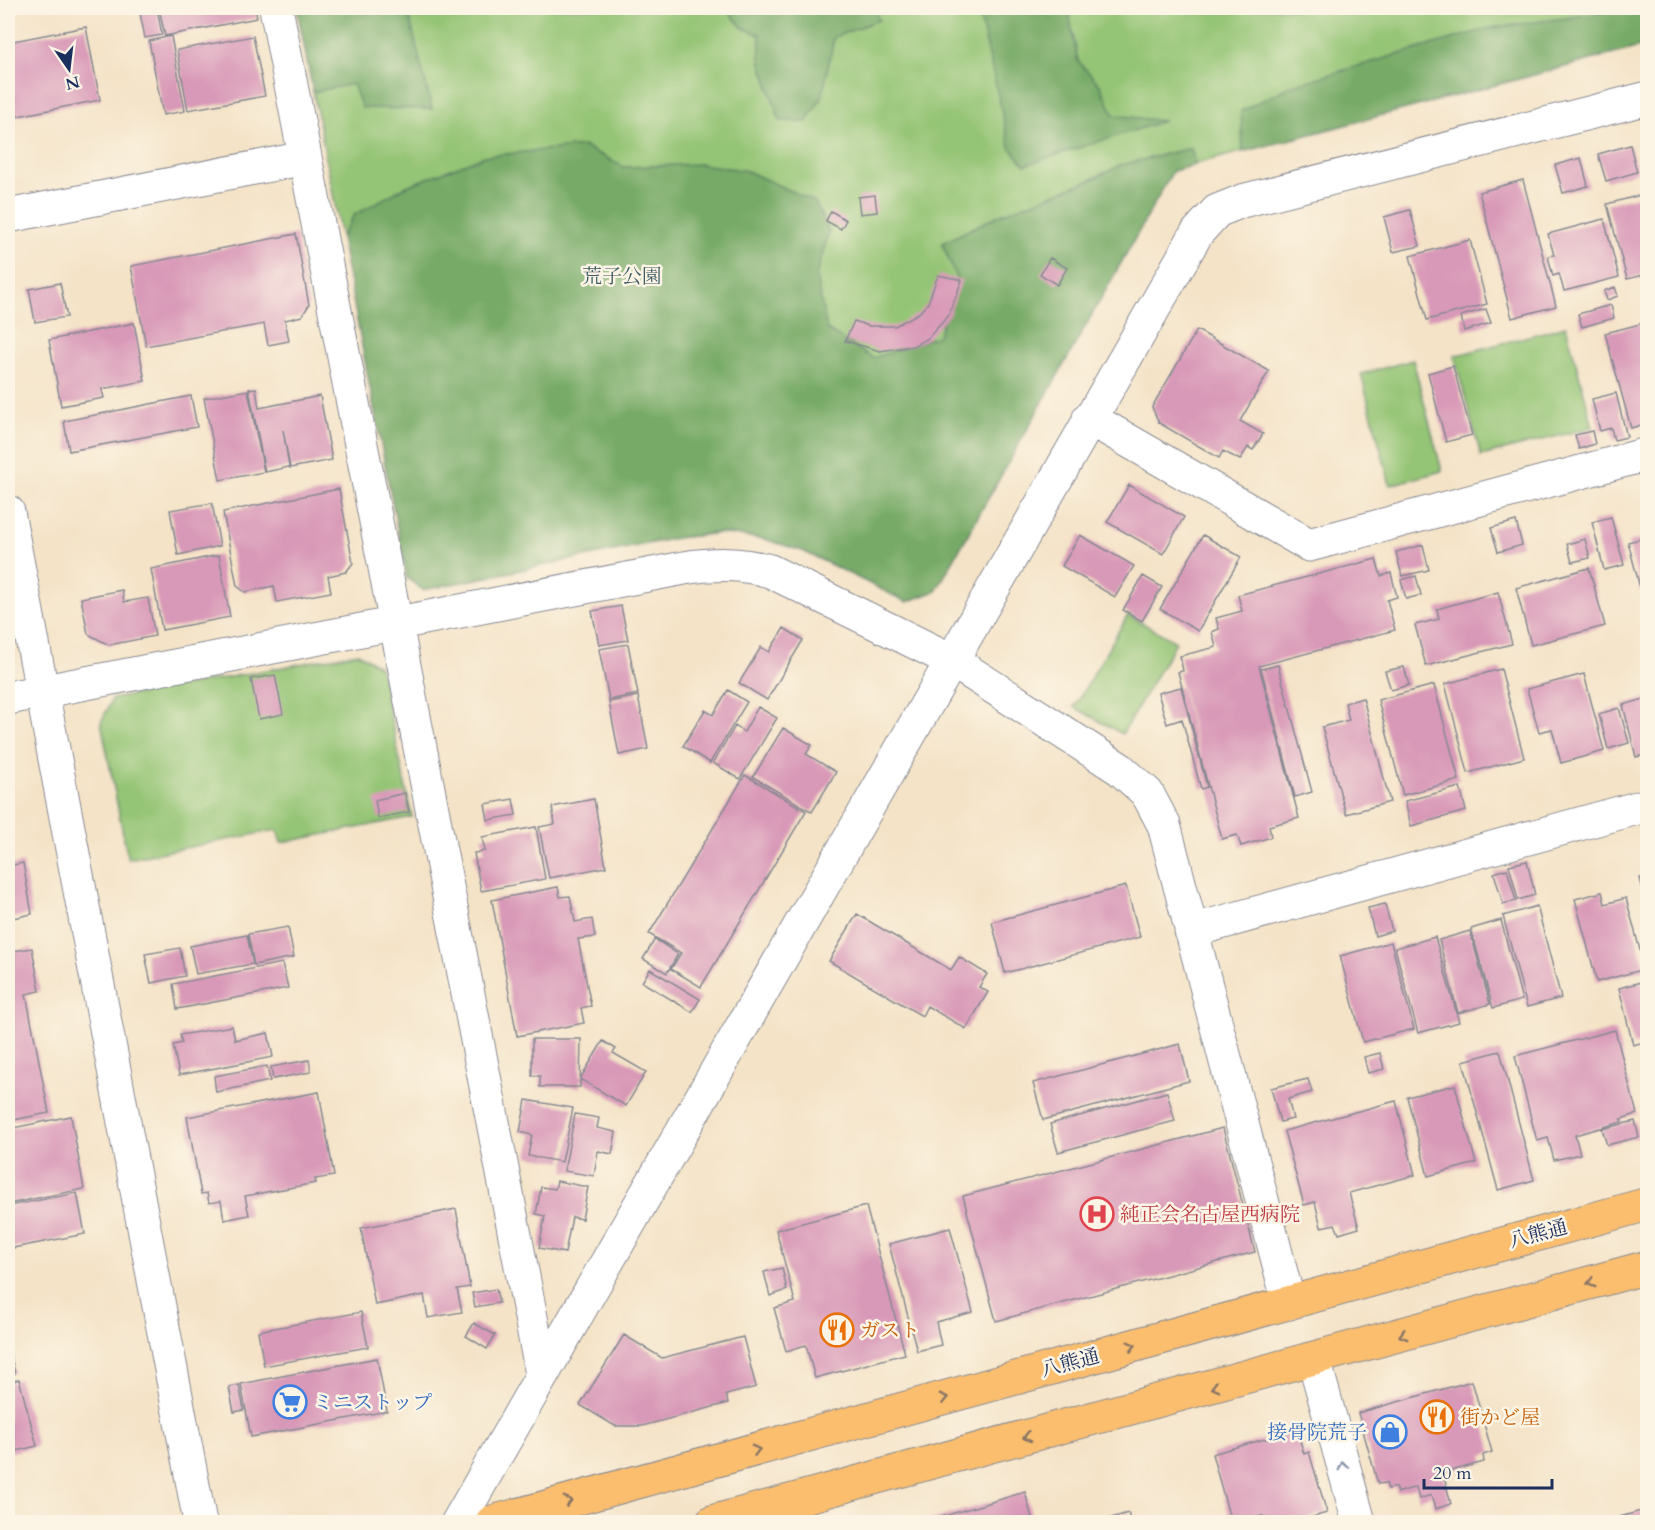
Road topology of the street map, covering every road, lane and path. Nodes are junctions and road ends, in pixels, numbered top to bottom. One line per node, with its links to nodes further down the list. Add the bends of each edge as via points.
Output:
1 (276, 8): 3 (street)
2 (1647, 98): 5 (street, via 1242,201 1217,211 1197,233)
3 (305, 158): 4 (street); 8 (street)
4 (8, 216)
5 (1089, 418): 6 (street, via 1309,546); 9 (street)
6 (1647, 454)
7 (8, 512): 10 (street)
8 (396, 623): 9 (street, via 684,568 744,564 770,571); 10 (street); 18 (street)
9 (951, 660): 13 (street, via 1120,769 1147,793 1164,825); 18 (street)
10 (42, 692): 11 (street); 19 (street)
11 (8, 698)
12 (1647, 805): 13 (street)
13 (1191, 931): 16 (street)
14 (1647, 1204): 16 (main road, 八熊通)
15 (1647, 1267): 17 (main road, one-way to 17)
16 (1289, 1303): 21 (main road, 八熊通, one-way to 16)
17 (1314, 1360): 22 (main road, one-way to 22); 23 (street, one-way to 17)
18 (542, 1374): 20 (street)
19 (200, 1522)
20 (458, 1522)
21 (492, 1522)
22 (712, 1522)
23 (1359, 1522)

